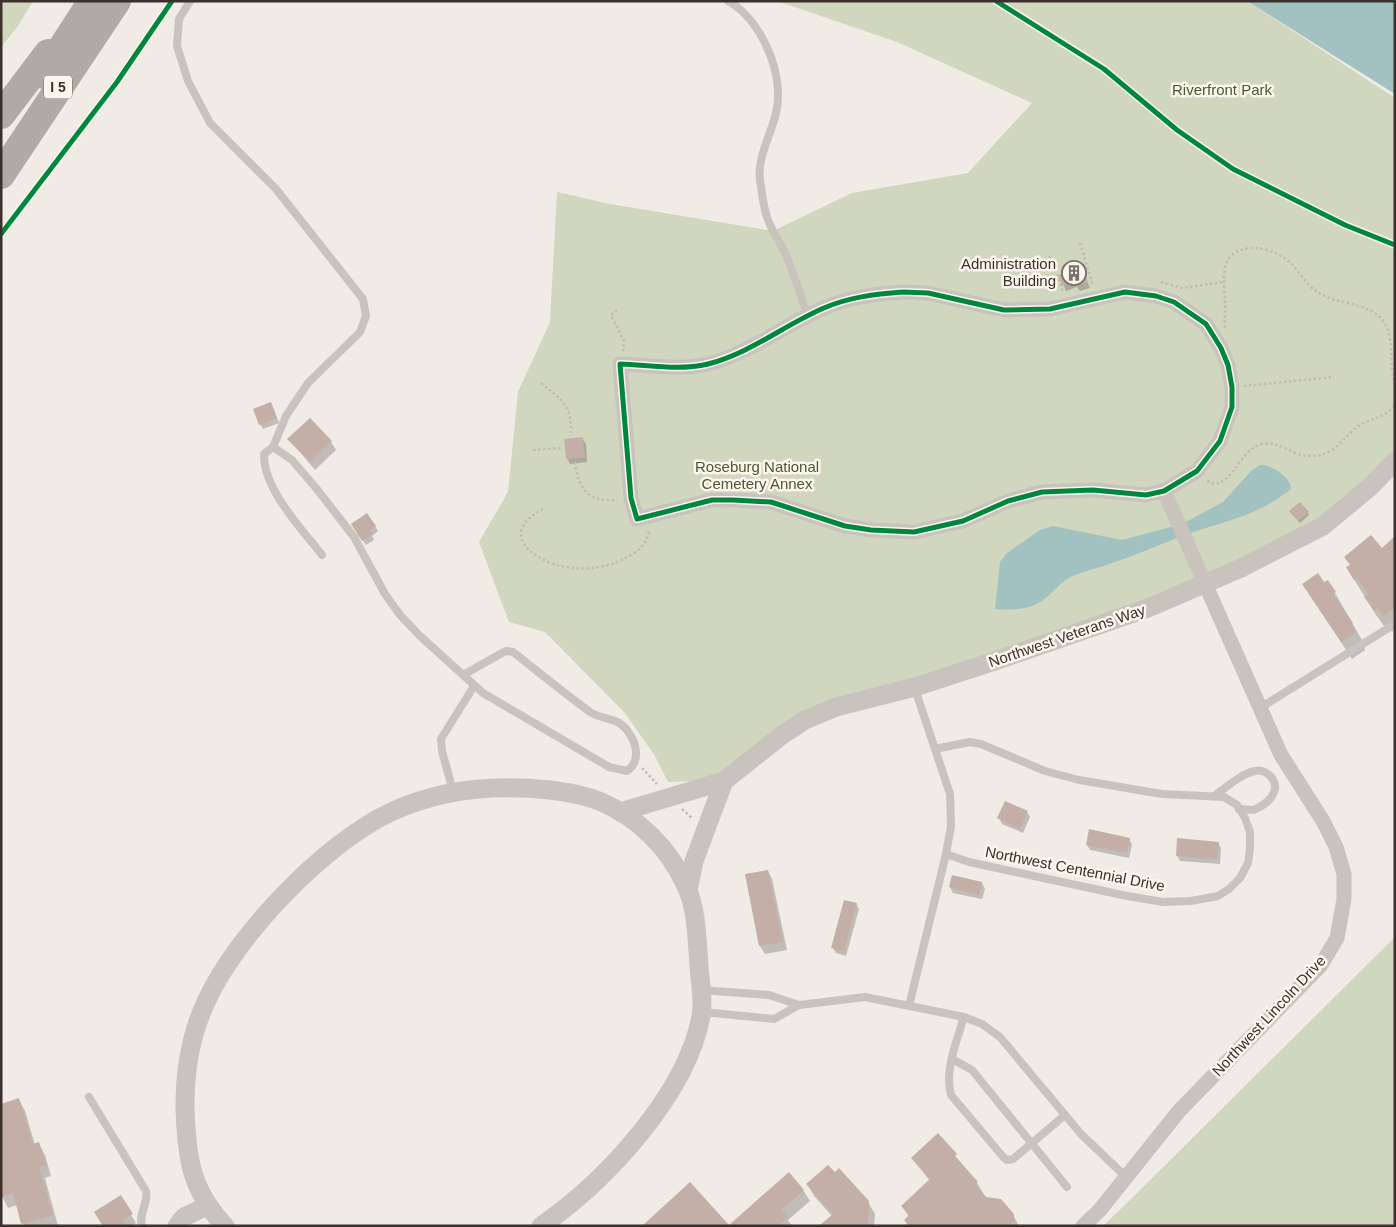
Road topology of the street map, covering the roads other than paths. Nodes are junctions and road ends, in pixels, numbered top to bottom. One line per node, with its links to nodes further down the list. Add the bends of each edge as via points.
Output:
1 (86, 1): 6 (highway)
2 (92, 1): 7 (highway, I 5)
3 (117, 1): 8 (highway, I 5)
4 (190, 1): 10 (lane, via 180,19 177,46 188,81 210,123 276,189 363,299 366,316 360,332 308,383 286,416)
5 (728, 1): 9 (lane, via 742,9 752,21 774,64 777,112 761,162 760,178 767,216)
6 (1, 115)
7 (1, 139)
8 (1, 175)
9 (808, 316): 12 (street, via 843,301 903,292 928,293 1004,310 1050,309 1095,292 1148,294 1174,302 1206,324 1221,348 1232,388 1232,407 1211,456 1197,471); 12 (street, via 762,342 707,364 673,367 620,364 631,498 638,519 712,500 733,500 771,502 844,526 914,532 963,521 1008,501 1042,492 1093,490 1146,495)
10 (273, 447): 13 (lane, via 264,454 271,485); 16 (lane, via 292,460 354,537 400,615)
11 (1395, 461): 14 (street, Northwest Veterans Way, via 1370,488 1323,526)
12 (1164, 491): 14 (street, Northwest Lincoln Drive)
13 (322, 555)
14 (1204, 585): 18 (street, Northwest Veterans Way, via 1148,608); 19 (street, Northwest Lincoln Drive)
15 (1395, 624): 19 (lane)
16 (463, 675): 17 (lane); 17 (lane, via 506,651 513,652 592,714 618,720 633,740 636,761 627,771 609,767)
17 (474, 686): 22 (lane, via 441,739)
18 (915, 687): 20 (lane); 21 (street, Northwest Veterans Way, via 836,707 805,720)
19 (1260, 708): 37 (street, Northwest Lincoln Drive, via 1281,755 1336,846 1344,874 1344,899 1337,938 1321,965 1179,1111)
20 (935, 749): 23 (lane, via 970,742 1045,771 1079,780 1162,794); 26 (lane, via 950,794 951,826)
21 (724, 781): 25 (street, Northwest Veterans Way); 27 (street, Northwest Veterans Way, via 704,829)
22 (453, 791): 25 (street, Northwest Veterans Way, via 520,787 564,792 598,800); 39 (street, Northwest Veterans Way, via 392,811 338,844 275,905 222,970 196,1028 185,1093 186,1140 198,1187)
23 (1214, 796): 24 (lane, via 1224,797); 24 (lane, via 1256,770 1268,774 1274,781 1275,791 1271,799 1254,810)
24 (1239, 808): 26 (lane, Northwest Centennial Drive, via 1250,832 1248,864 1240,878 1218,896 1191,901 1163,902 1127,896 969,862)
25 (620, 812): 27 (street, Northwest Veterans Way, via 646,830 664,848)
26 (946, 854): 30 (lane)
27 (688, 890): 28 (street, Northwest Veterans Way)
28 (701, 990): 29 (lane, via 769,995); 31 (street, Northwest Veterans Way)
29 (799, 1005): 30 (lane, via 865,997); 31 (lane, via 774,1019)
30 (909, 1006): 32 (lane)
31 (702, 1012): 43 (street, Northwest Veterans Way, via 695,1041 683,1068 648,1123 605,1174)
32 (964, 1017): 33 (lane); 35 (lane, via 992,1030)
33 (952, 1059): 36 (lane, via 972,1070); 36 (lane, via 948,1086 951,1095 1001,1155 1010,1160)
34 (89, 1097): 40 (lane, via 146,1190 140,1220)
35 (1065, 1115): 36 (lane); 37 (lane)
36 (1032, 1143): 38 (lane)
37 (1126, 1177): 44 (street, Northwest Lincoln Drive)
38 (1067, 1187)
39 (207, 1206): 41 (street, via 184,1217); 42 (street, Northwest Veterans Way)
40 (142, 1226)
41 (177, 1226)
42 (225, 1226)
43 (541, 1226)
44 (1083, 1226)

